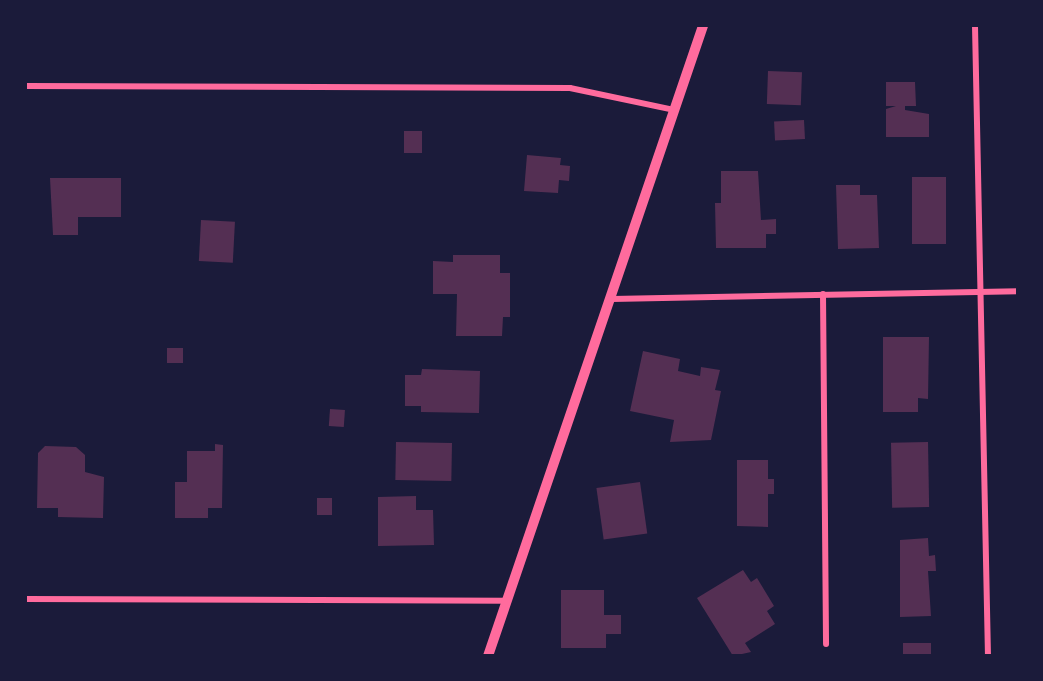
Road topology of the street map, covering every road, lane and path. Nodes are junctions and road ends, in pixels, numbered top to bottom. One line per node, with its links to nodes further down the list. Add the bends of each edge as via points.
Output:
1 (703, 26): 4 (street)
2 (975, 26): 6 (street)
3 (26, 86): 4 (street, via 570,88)
4 (674, 110): 8 (street)
5 (1017, 291): 6 (street)
6 (981, 292): 7 (street); 13 (street)
7 (823, 294): 8 (street); 11 (street)
8 (612, 299): 10 (street)
9 (26, 599): 10 (street)
10 (506, 601): 12 (street)
11 (826, 644)
12 (488, 656)
13 (988, 656)

